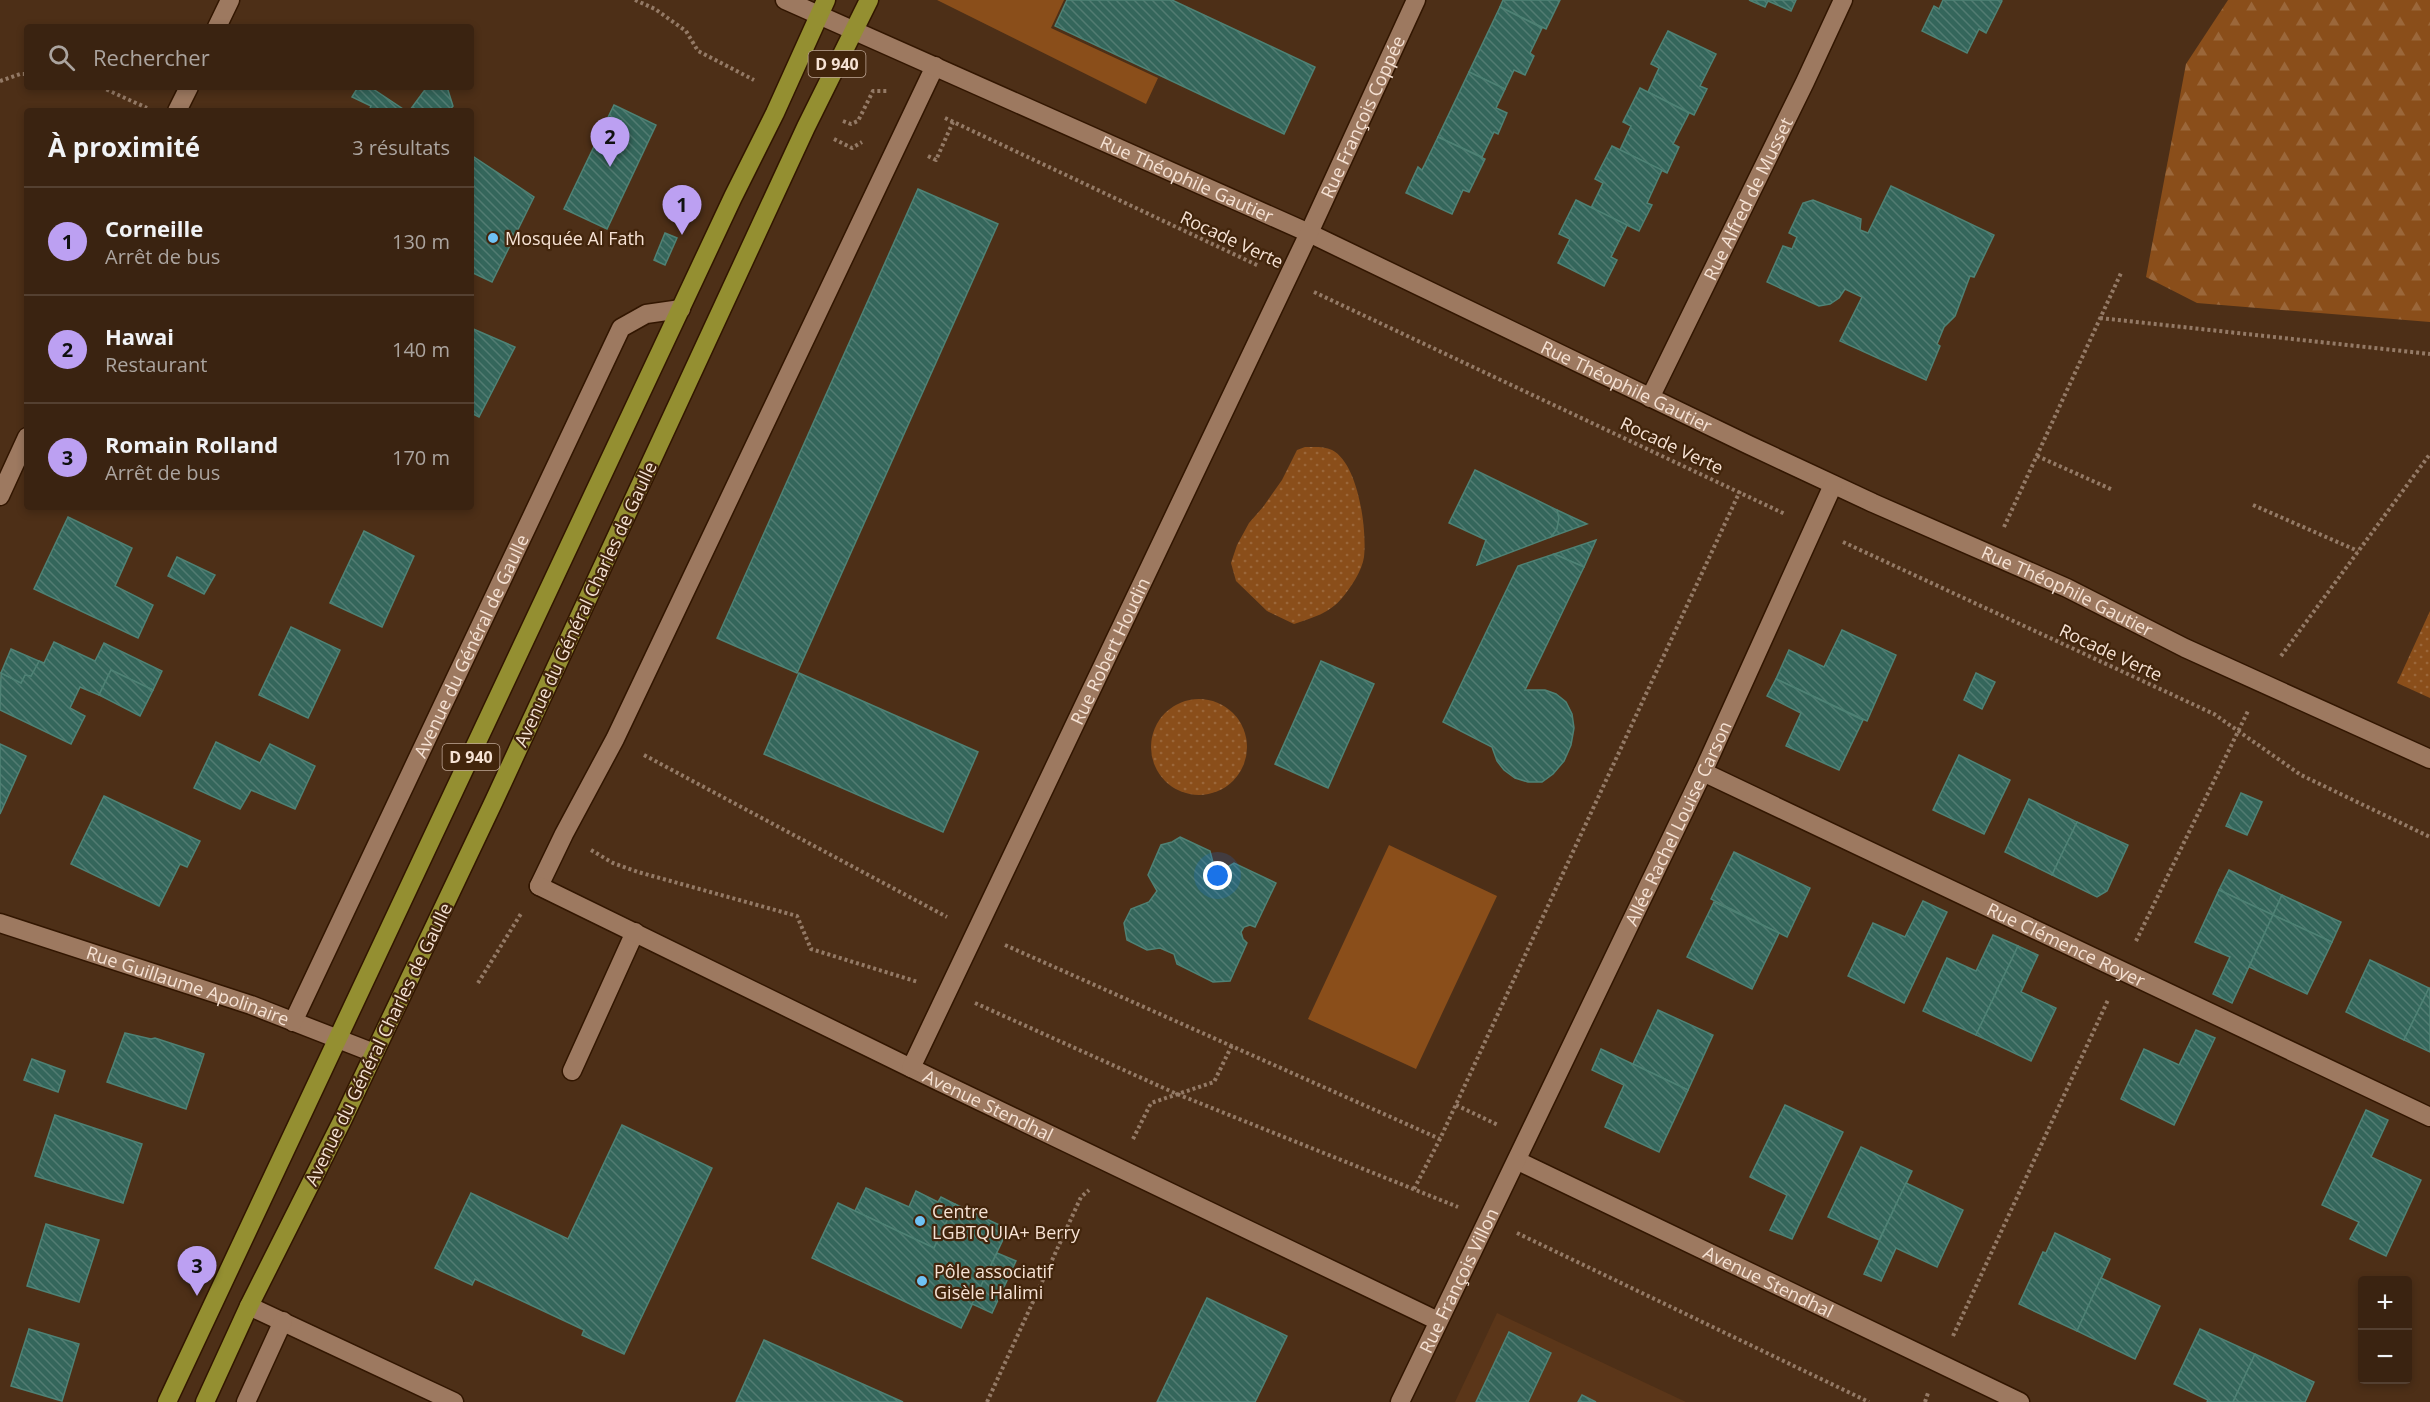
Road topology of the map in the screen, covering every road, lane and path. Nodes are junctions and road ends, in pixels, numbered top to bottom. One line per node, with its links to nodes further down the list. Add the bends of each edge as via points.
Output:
1 (230, 0): 8 (street)
2 (635, 0): 15 (path, via 686,31 698,51)
3 (785, 0): 7 (street, Rue Théophile Gautier)
4 (869, 0): 9 (main road, Avenue du Général Charles de Gaulle / D 940)
5 (1416, 0): 24 (street, Rue François Coppée)
6 (1843, 0): 30 (street, Rue Alfred de Musset)
7 (823, 8): 9 (street, Rue Théophile Gautier); 15 (main road, Avenue du Général Charles de Gaulle / D 940)
8 (218, 24)
9 (854, 31): 10 (street, Rue Théophile Gautier); 19 (main road, Avenue du Général Charles de Gaulle / D 940)
10 (935, 66): 16 (street); 24 (street, Rue Théophile Gautier)
11 (24, 74): 12 (path)
12 (0, 81)
13 (108, 90): 17 (path)
14 (188, 90): 18 (street)
15 (784, 94): 27 (main road, Avenue du Général Charles de Gaulle / D 940)
16 (916, 105): 19 (path, Rocade Verte, via 884,90 873,91 858,121 851,124); 20 (path, Rocade Verte); 44 (street)
17 (148, 108)
18 (178, 108)
19 (815, 108): 57 (main road, Avenue du Général Charles de Gaulle / D 940)
20 (953, 122): 23 (path, via 936,160); 26 (path, Rocade Verte)
21 (832, 138): 22 (path, via 852,148)
22 (869, 138)
23 (921, 153)
24 (1309, 232): 26 (street, Rue Robert Houdin); 30 (street, Rue Théophile Gautier)
25 (2121, 273): 28 (path)
26 (1286, 279): 36 (path, Rocade Verte); 51 (street, Rue Robert Houdin)
27 (681, 309): 54 (street, Avenue du Général de Gaulle, via 646,314 621,328); 55 (main road, Avenue du Général Charles de Gaulle / D 940)
28 (2100, 318): 29 (path); 33 (path)
29 (2430, 354)
30 (1650, 398): 34 (street, Rue Théophile Gautier)
31 (24, 444): 37 (street)
32 (2430, 454): 40 (path)
33 (2037, 456): 35 (path); 41 (path)
34 (1833, 485): 39 (street, Allée Rachel Louise Carson); 41 (street, Rue Théophile Gautier)
35 (2114, 490)
36 (1740, 491): 39 (path, Rocade Verte); 60 (path)
37 (0, 496)
38 (2253, 505): 40 (path)
39 (1814, 528): 43 (path, Rocade Verte, via 2214,714); 46 (street, Allée Rachel Louise Carson)
40 (2358, 551): 42 (path)
41 (1991, 555): 42 (street, Rue Théophile Gautier)
42 (2261, 683): 43 (path); 45 (street, Rue Théophile Gautier)
43 (2239, 731): 47 (path, Rocade Verte, via 2301,775); 52 (path)
44 (615, 739): 48 (street); 51 (path)
45 (2430, 759)
46 (1703, 772): 52 (street, Rue Clémence Royer); 63 (street, Allée Rachel Louise Carson)
47 (2430, 837)
48 (539, 886): 50 (street, Avenue Stendhal); 53 (path)
49 (0, 923): 54 (street, Rue Guillaume Apolinaire)
50 (635, 932): 58 (street, Avenue Stendhal); 59 (street)
51 (975, 932): 56 (path); 58 (street, Rue Robert Houdin)
52 (2121, 970): 61 (street, Rue Clémence Royer); 70 (path)
53 (478, 983)
54 (292, 1022): 55 (street, Rue Guillaume Apolinaire)
55 (339, 1039): 57 (street, Rue Guillaume Apolinaire); 71 (main road, Avenue du Général Charles de Gaulle / D 940)
56 (1232, 1045): 62 (path); 65 (path, via 1214,1082 1151,1103 1127,1150)
57 (374, 1053): 67 (main road, Avenue du Général Charles de Gaulle / D 940)
58 (911, 1068): 65 (street, Avenue Stendhal)
59 (572, 1071)
60 (1455, 1105): 62 (path); 63 (path)
61 (2430, 1117)
62 (1440, 1138): 66 (path, via 1414,1189)
63 (1528, 1139): 64 (street, Allée Rachel Louise Carson)
64 (1518, 1161): 66 (street, Rue François Villon); 70 (street, Avenue Stendhal)
65 (1114, 1164): 69 (street, Avenue Stendhal); 75 (path, via 1082,1197)
66 (1488, 1219): 69 (street, Rue François Villon); 77 (path)
67 (249, 1306): 68 (street); 72 (main road, Avenue du Général Charles de Gaulle / D 940)
68 (283, 1321): 73 (street); 74 (street)
69 (1438, 1321): 76 (street, Rue François Villon)
70 (1940, 1365): 78 (street, Avenue Stendhal)
71 (167, 1402)
72 (205, 1402)
73 (246, 1402)
74 (454, 1402)
75 (987, 1402)
76 (1400, 1402)
77 (1869, 1402)
78 (2020, 1402)

